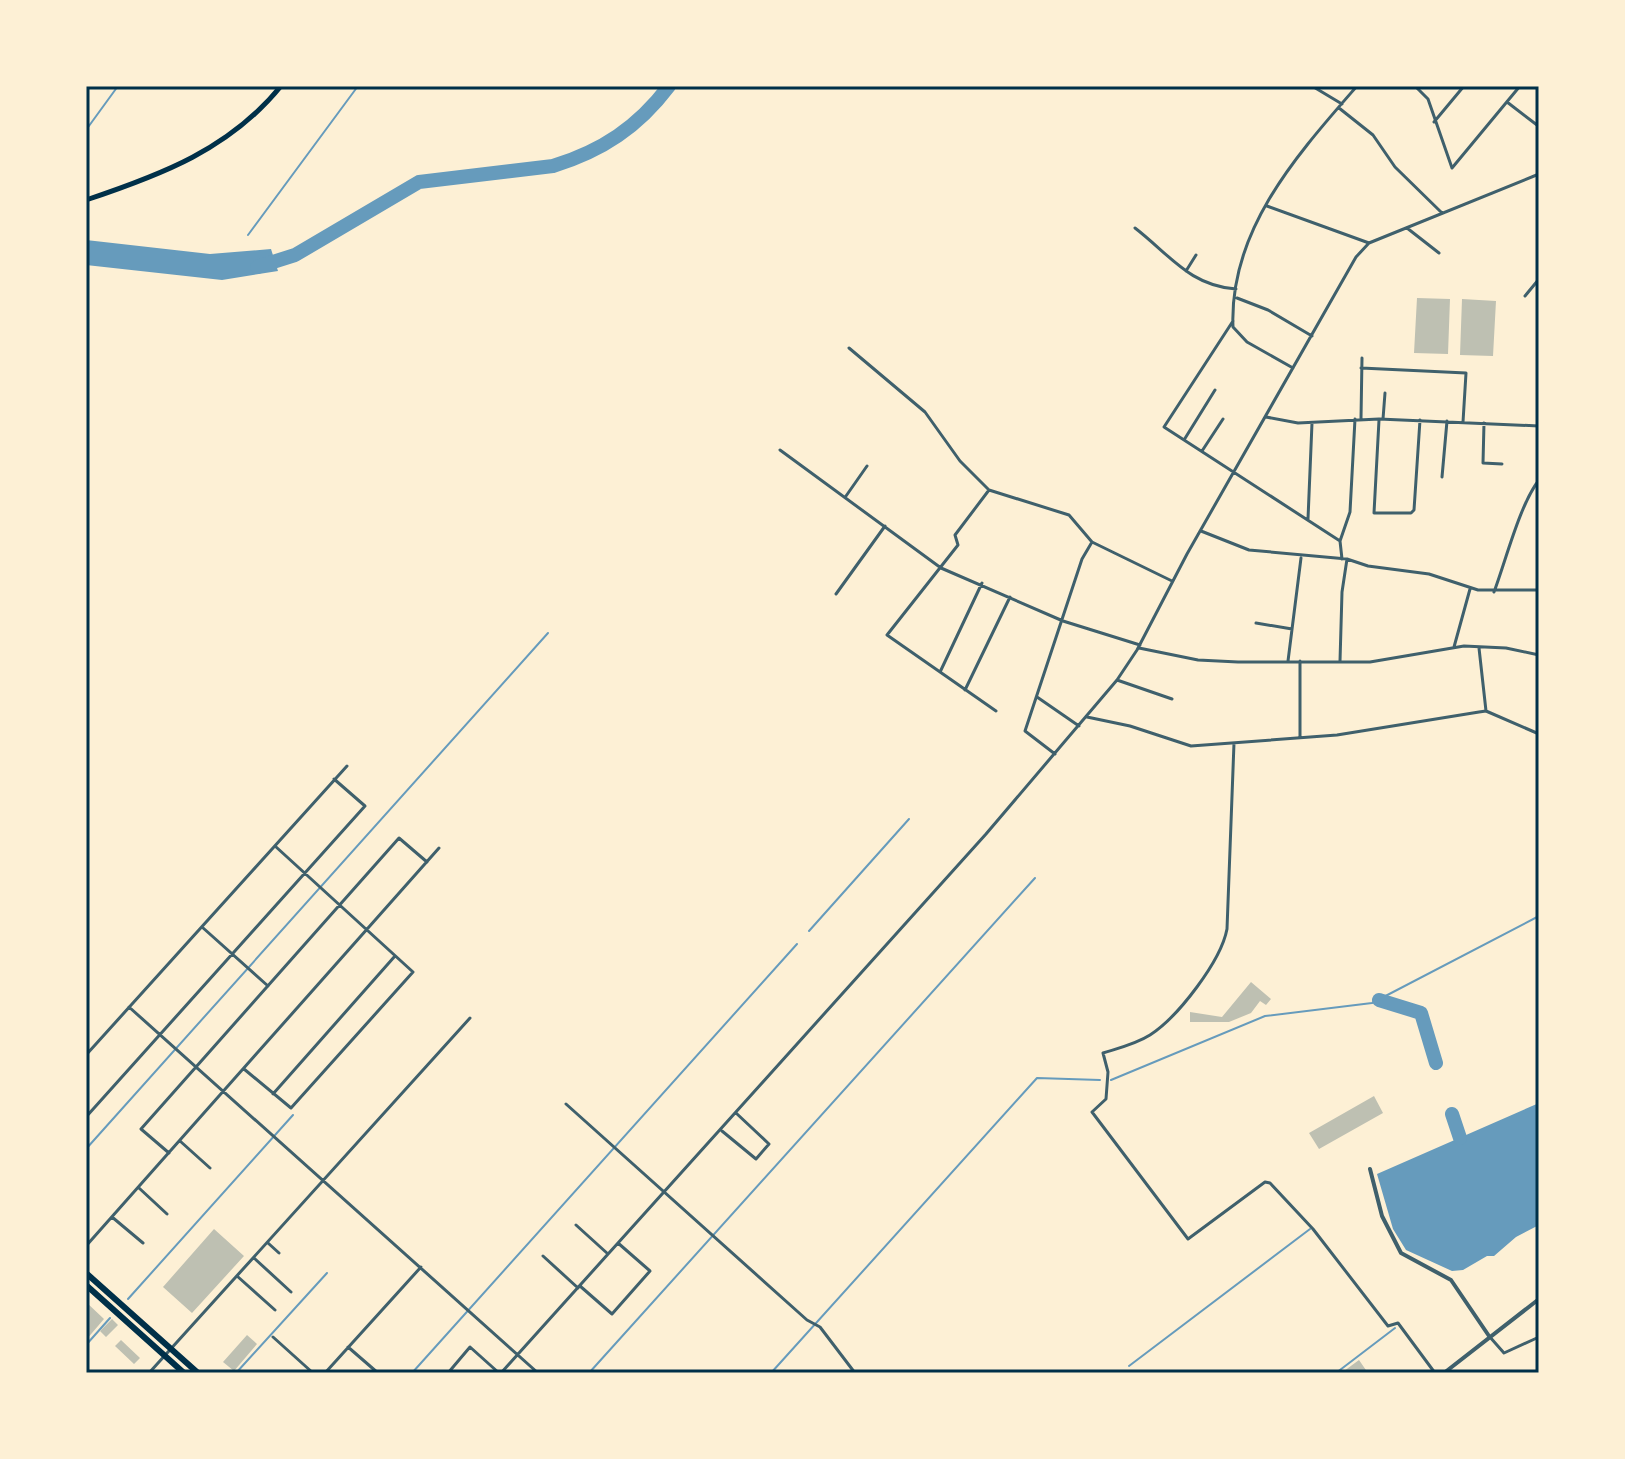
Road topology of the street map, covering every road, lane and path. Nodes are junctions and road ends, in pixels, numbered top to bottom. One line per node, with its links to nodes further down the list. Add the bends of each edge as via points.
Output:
1 (281, 86): 12 (main road, via 242,126 198,156)
2 (1312, 86): 8 (street)
3 (1357, 86): 8 (street)
4 (1415, 86): 9 (street, via 1428,99)
5 (1464, 86): 9 (street)
6 (1520, 86): 7 (street)
7 (1507, 102): 9 (street, via 1452,168); 10 (street)
8 (1340, 106): 13 (street); 14 (street)
9 (1434, 122)
10 (1539, 123)
11 (1539, 174): 14 (street)
12 (86, 200)
13 (1267, 206): 17 (street); 22 (street, via 1241,255)
14 (1442, 213): 15 (street)
15 (1406, 227): 17 (street); 18 (street)
16 (1135, 228): 20 (street)
17 (1369, 243): 26 (street)
18 (1439, 253)
19 (1196, 255): 20 (street)
20 (1186, 271): 22 (street, via 1213,288)
21 (1539, 279): 23 (street, via 1527,294)
22 (1236, 289): 24 (street)
23 (1539, 292)
24 (1236, 298): 25 (street); 26 (street)
25 (1233, 321): 29 (street, via 1247,342); 44 (street, via 1164,427)
26 (1312, 336): 29 (street)
27 (849, 348): 53 (street, via 925,412 960,461)
28 (1362, 358): 30 (street)
29 (1293, 368): 33 (street)
30 (1361, 368): 36 (street); 40 (street, via 1466,373)
31 (1215, 390): 44 (street)
32 (1385, 393): 37 (street)
33 (1266, 417): 41 (street); 49 (street)
34 (1223, 419): 46 (street)
35 (1355, 419): 36 (street); 41 (street); 59 (street, via 1350,512)
36 (1362, 419): 37 (street)
37 (1381, 419): 38 (street); 38 (street, via 1374,513 1414,510)
38 (1420, 420): 39 (street)
39 (1447, 421): 40 (street); 50 (street)
40 (1463, 422): 42 (street)
41 (1312, 423): 56 (street)
42 (1484, 423): 43 (street); 47 (street, via 1483,463)
43 (1539, 426)
44 (1184, 440): 46 (street)
45 (780, 450): 55 (street)
46 (1202, 451): 49 (street)
47 (1502, 464)
48 (867, 466): 55 (street)
49 (1234, 473): 56 (street); 58 (street)
50 (1442, 477)
51 (1539, 480): 52 (street)
52 (1534, 486): 54 (street); 68 (street, via 1524,500)
53 (989, 490): 60 (street, via 1069,515); 63 (street, via 955,535 958,545)
54 (1539, 490)
55 (845, 497): 57 (street)
56 (1308, 521): 59 (street)
57 (885, 526): 63 (street); 69 (street)
58 (1201, 531): 61 (street, via 1231,546); 64 (street)
59 (1340, 541): 62 (street)
60 (1092, 542): 64 (street); 71 (street)
61 (1301, 557): 62 (street); 73 (street)
62 (1344, 559): 66 (street, via 1429,574); 80 (street)
63 (941, 568): 65 (street); 81 (street, via 887,635)
64 (1172, 581): 74 (street)
65 (982, 583): 70 (street); 81 (street)
66 (1471, 588): 68 (street); 76 (street)
67 (1539, 590): 68 (street)
68 (1494, 592)
69 (836, 594)
70 (1010, 597): 71 (street); 83 (street)
71 (1063, 621): 74 (street); 84 (street)
72 (1256, 623): 73 (street)
73 (1292, 629): 78 (street)
74 (1139, 646): 78 (street, via 1198,660); 82 (street)
75 (1479, 646): 76 (street); 77 (street); 87 (street)
76 (1454, 647): 80 (street, via 1394,660)
77 (1539, 655)
78 (1288, 661): 79 (street)
79 (1300, 661): 80 (street); 91 (street)
80 (1340, 661)
81 (940, 672): 83 (street)
82 (1117, 680): 85 (street); 88 (street)
83 (965, 690): 86 (street)
84 (1037, 697): 89 (street); 93 (street, via 1025,731)
85 (1172, 699)
86 (996, 711)
87 (1486, 711): 90 (street); 91 (street)
88 (1087, 717): 89 (street); 92 (street, via 1191,746)
89 (1079, 726): 93 (street)
90 (1539, 734)
91 (1300, 737): 92 (street)
92 (1234, 743): 161 (street, via 1227,929 1221,953 1158,1029 1103,1053 1106,1099 1092,1112 1188,1239 1270,1183 1388,1326 1398,1323)
93 (1055, 754): 115 (street)
94 (347, 766): 95 (street)
95 (334, 779): 96 (street); 99 (street, via 365,806)
96 (275, 846): 99 (street); 101 (street)
97 (439, 848): 98 (street)
98 (427, 862): 100 (street, via 399,838); 102 (street)
99 (304, 874): 100 (street); 103 (street)
100 (339, 906): 102 (street); 105 (street)
101 (202, 927): 103 (street); 106 (street)
102 (367, 930): 104 (street); 111 (street)
103 (232, 954): 105 (street); 108 (street)
104 (395, 956): 113 (street); 113 (street, via 413,972 403,984 291,1108)
105 (268, 986): 110 (street)
106 (129, 1007): 108 (street); 109 (street)
107 (470, 1018): 122 (street)
108 (160, 1034): 110 (street); 116 (street)
109 (86, 1055)
110 (196, 1066): 112 (street); 119 (street, via 141,1129)
111 (244, 1069): 112 (street); 113 (street)
112 (224, 1091): 118 (street); 122 (street)
113 (273, 1094)
114 (566, 1104): 124 (street)
115 (736, 1113): 117 (street); 117 (street, via 769,1144 756,1159)
116 (86, 1117)
117 (721, 1130): 124 (street)
118 (180, 1141): 119 (street); 120 (street)
119 (169, 1153): 123 (street)
120 (210, 1168)
121 (1370, 1169): 144 (street, via 1382,1216 1401,1253 1451,1280)
122 (323, 1181): 129 (street); 136 (street)
123 (139, 1188): 125 (street); 126 (street)
124 (664, 1191): 130 (street); 160 (street, via 817,1326)
125 (167, 1214)
126 (112, 1217): 128 (street); 131 (street)
127 (576, 1225): 133 (street)
128 (143, 1243)
129 (268, 1243): 132 (street); 135 (street)
130 (618, 1243): 133 (street); 140 (street, via 650,1271 612,1314)
131 (86, 1246)
132 (279, 1253)
133 (608, 1254): 140 (street)
134 (543, 1256): 140 (street)
135 (254, 1258): 138 (street); 141 (street)
136 (421, 1267): 147 (street); 149 (street)
137 (86, 1273): 148 (highway)
138 (237, 1276): 143 (street); 148 (street)
139 (86, 1285): 150 (highway)
140 (579, 1287): 149 (street)
141 (291, 1292)
142 (1539, 1299): 144 (street)
143 (275, 1310)
144 (1489, 1336): 146 (street, via 1504,1353); 162 (street)
145 (273, 1337): 154 (street)
146 (1539, 1337)
147 (348, 1347): 155 (street); 156 (street)
148 (171, 1349): 150 (street); 153 (highway)
149 (518, 1354): 158 (street); 159 (street)
150 (165, 1356): 151 (street); 152 (highway)
151 (149, 1373)
152 (184, 1373)
153 (198, 1373)
154 (313, 1373)
155 (325, 1373)
156 (378, 1373)
157 (448, 1373): 158 (street, via 470,1347)
158 (500, 1373)
159 (538, 1373)
160 (855, 1373)
161 (1435, 1373)
162 (1444, 1373)

